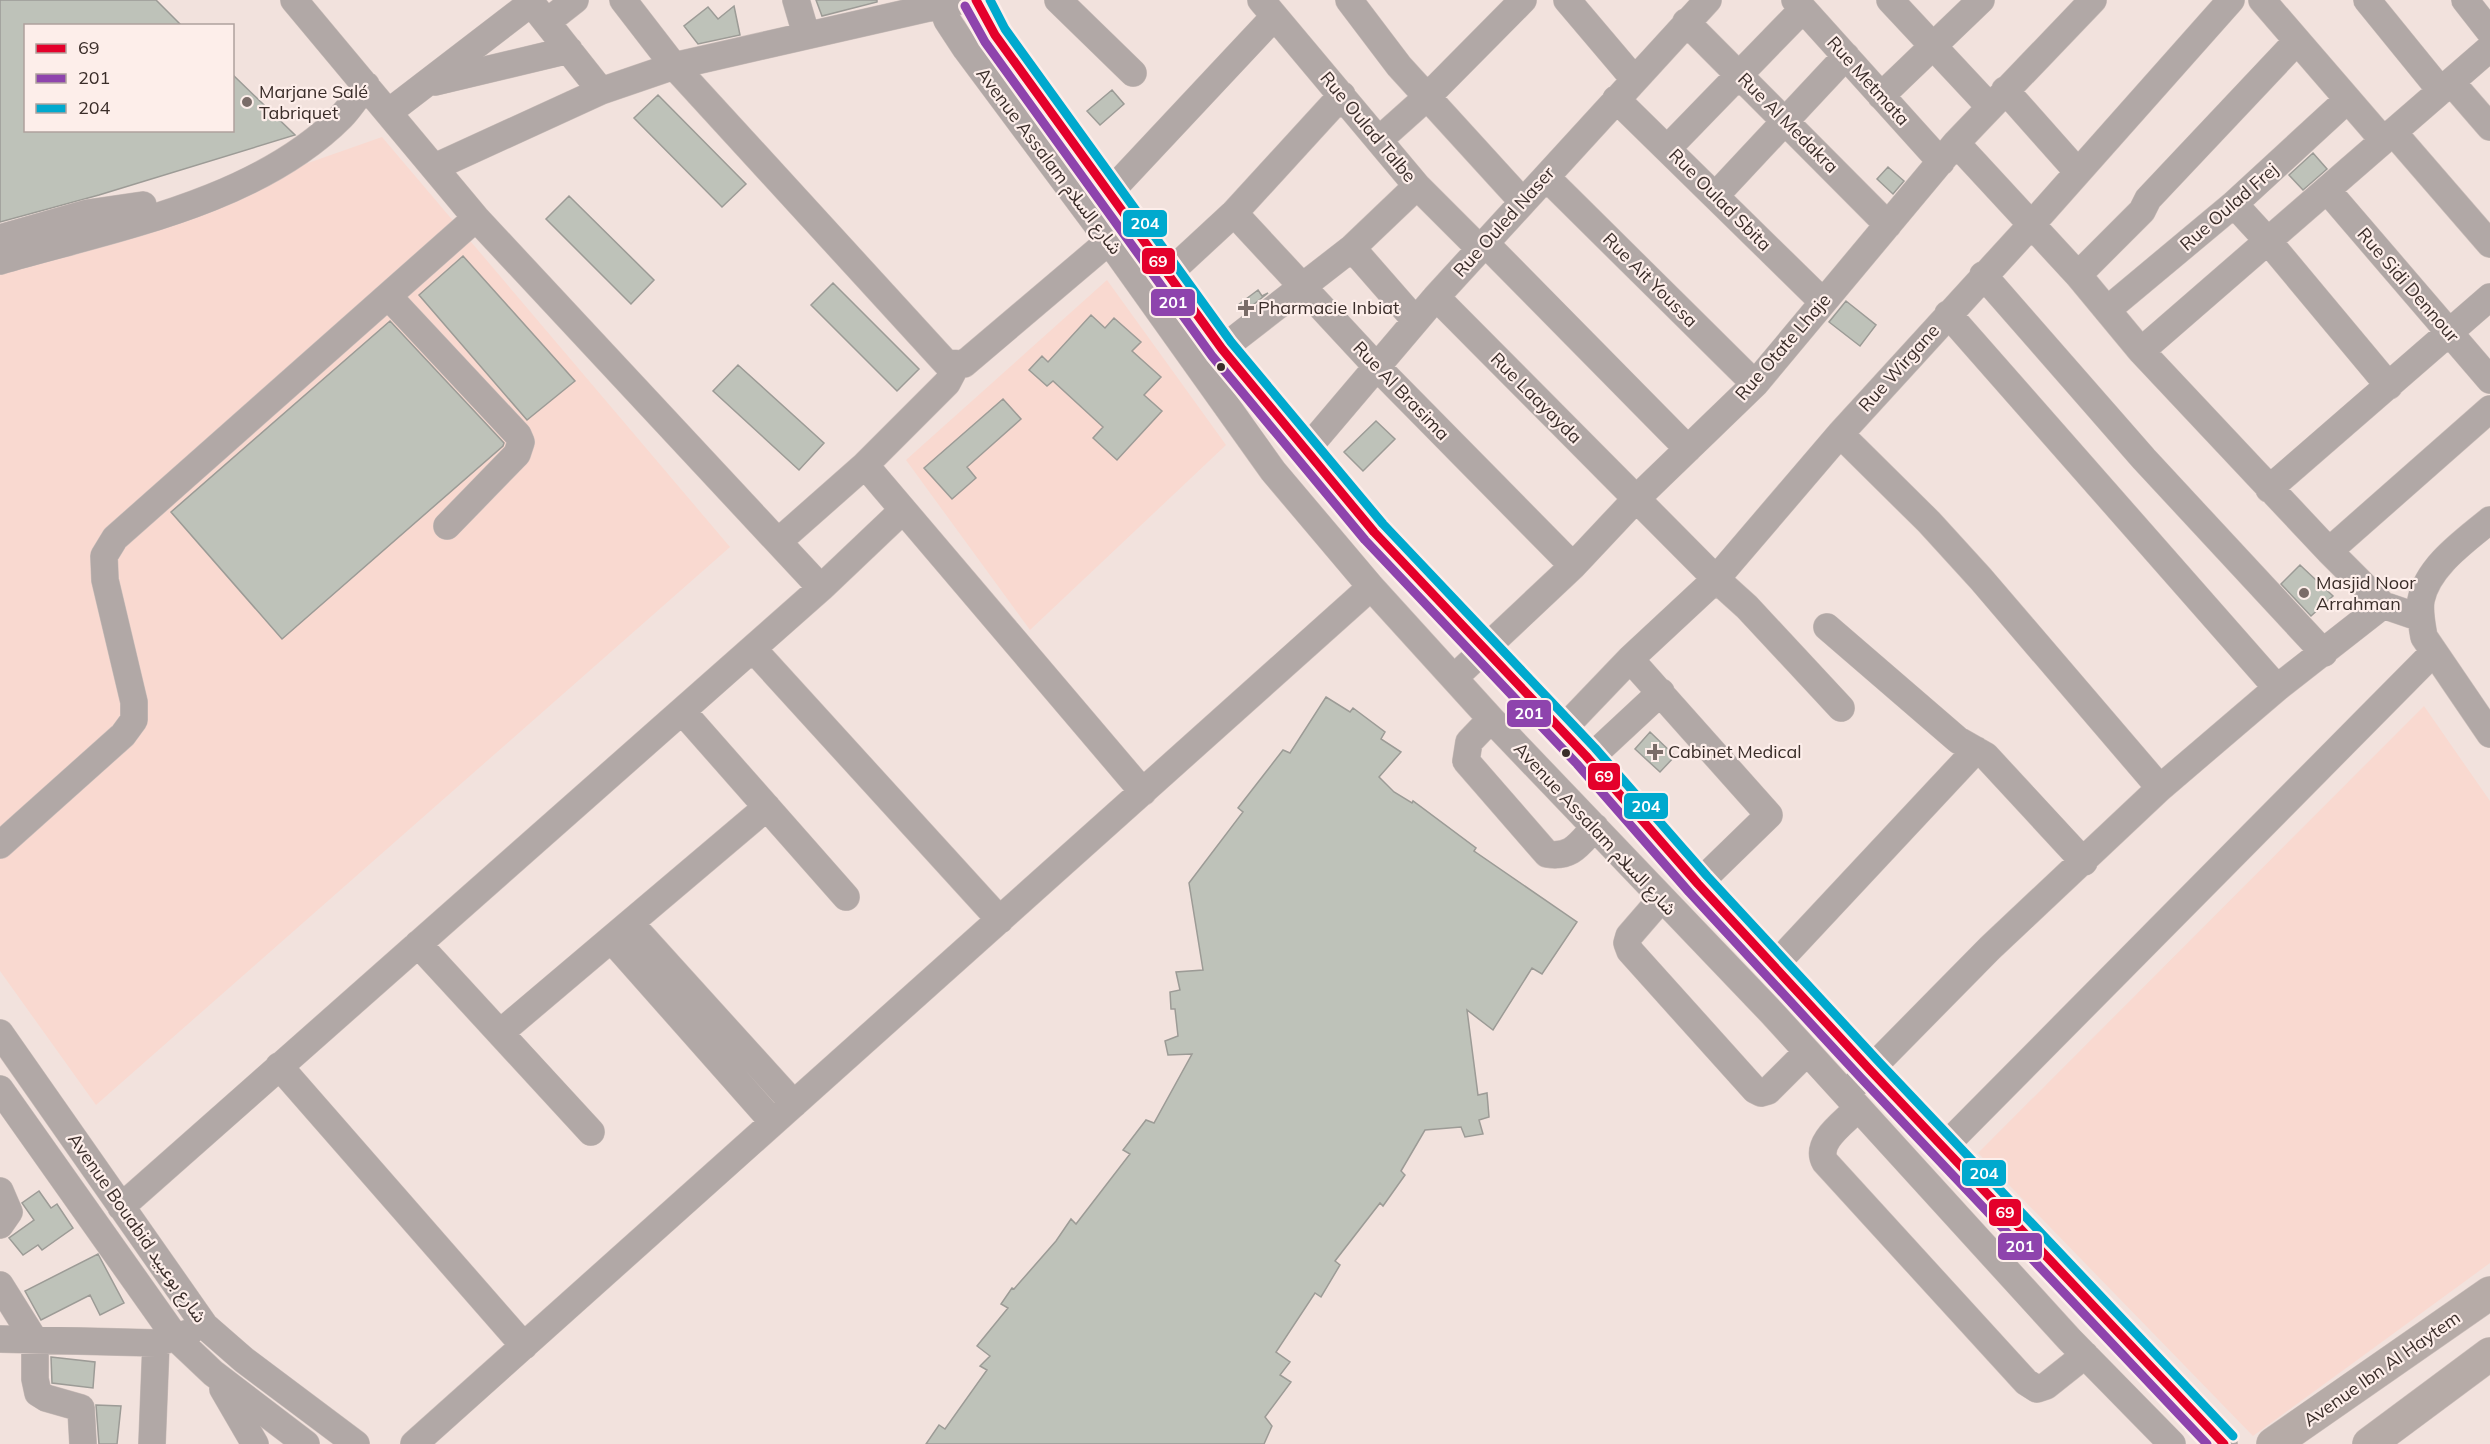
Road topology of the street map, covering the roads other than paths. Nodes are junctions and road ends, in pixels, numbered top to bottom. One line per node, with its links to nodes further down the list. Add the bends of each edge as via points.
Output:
1 (575, 0): 20 (street)
2 (623, 0): 30 (street)
3 (796, 0): 24 (street)
4 (976, 0): 56 (street, Avenue Assalam شارع السلام, via 995,35)
5 (1058, 0): 31 (street)
6 (1349, 0): 40 (street)
7 (1523, 0): 40 (street)
8 (1567, 0): 33 (street)
9 (1708, 0): 22 (street, Rue Ouled Naser)
10 (1890, 0): 26 (street)
11 (1981, 0): 26 (street)
12 (2092, 0): 41 (street, Rue Otate Lhaje)
13 (2231, 0): 52 (street, Rue Wirgane)
14 (2262, 0): 25 (street)
15 (2367, 0): 36 (street)
16 (2464, 0): 23 (street)
17 (300, 2): 35 (street)
18 (948, 2): 24 (street); 66 (street, Avenue Assalam شارع السلام, via 966,49)
19 (1799, 4): 29 (street, Rue Metmata); 32 (street)
20 (536, 8): 28 (street); 34 (street)
21 (1268, 8): 38 (street, Rue Oulad Talbe); 56 (street)
22 (1686, 22): 32 (street, Rue Al Medakra); 33 (street, Rue Ouled Naser)
23 (2490, 32)
24 (806, 34): 30 (street)
25 (2296, 42): 43 (street); 74 (street, via 2148,199 2142,211)
26 (1933, 45): 39 (street); 41 (street)
27 (2490, 48): 36 (street)
28 (569, 50): 34 (street); 37 (street)
29 (1846, 56): 39 (street, Rue Metmata); 45 (street)
30 (674, 66): 37 (street); 86 (street, via 946,363)
31 (1133, 74)
32 (1739, 74): 45 (street, Rue Al Medakra); 49 (street)
33 (1634, 79): 42 (street, Rue Ouled Naser)
34 (425, 84): 44 (street)
35 (366, 85): 44 (street); 60 (street, via 342,116 303,149 238,188)
36 (2446, 86): 46 (street); 47 (street)
37 (601, 91): 51 (street)
38 (1342, 95): 48 (street, Rue Oulad Talbe); 61 (street)
39 (1881, 96): 50 (street, Rue Metmata)
40 (1426, 98): 48 (street); 58 (street)
41 (1997, 98): 50 (street, Rue Otate Lhaje); 52 (street)
42 (1616, 99): 49 (street, Rue Oulad Sbita); 53 (street, Rue Ouled Naser)
43 (2347, 100): 47 (street); 59 (street, Rue Oulad Frej)
44 (389, 112): 51 (street)
45 (1786, 120): 57 (street); 64 (street, Rue Al Medakra)
46 (2490, 127)
47 (2388, 136): 55 (street); 68 (street)
48 (1379, 140): 54 (street, Rue Oulad Talbe)
49 (1667, 149): 57 (street, Rue Oulad Sbita)
50 (1948, 152): 63 (street, Rue Metmata); 64 (street, Rue Otate Lhaje)
51 (435, 167): 62 (street)
52 (2077, 171): 63 (street, Rue Wirgane)
53 (1546, 177): 58 (street, Rue Ouled Naser); 89 (street, Rue Ait Youssa)
54 (1418, 186): 69 (street, Rue Oulad Talbe); 70 (street)
55 (2327, 190): 67 (street); 83 (street, Rue Sidi Dennour)
56 (1110, 192): 72 (street, Avenue Assalam شارع السلام)
57 (1716, 195): 79 (street, Rue Oulad Sbita)
58 (1523, 202): 69 (street, Rue Ouled Naser)
59 (2234, 204): 67 (street); 80 (street, Rue Oulad Frej)
60 (183, 207): 65 (street, via 136,205 97,211); 71 (street)
61 (1234, 213): 72 (street); 75 (street, Rue Al Brasima)
62 (476, 218): 76 (street); 101 (street)
63 (2032, 224): 73 (street, Rue Wirgane); 74 (street, Rue Metmata)
64 (1888, 225): 79 (street, Rue Otate Lhaje)
65 (0, 238)
66 (1109, 241): 86 (street, via 964,364); 105 (street, Avenue Assalam شارع السلام, via 1273,471)
67 (2268, 241): 85 (street); 90 (street)
68 (2490, 244)
69 (1483, 246): 77 (street, Rue Ouled Naser); 94 (street, Rue Oulad Talbe)
70 (1352, 248): 75 (street); 82 (street)
71 (0, 261)
72 (1167, 275): 84 (street, Avenue Assalam شارع السلام)
73 (1983, 275): 81 (street, Rue Wirgane); 113 (street, via 2144,459)
74 (2078, 275): 80 (street, Rue Metmata)
75 (1301, 286): 84 (street); 87 (street, Rue Al Brasima)
76 (388, 296): 100 (street, via 521,441 517,454); 130 (street, via 115,538 104,556 105,580 134,702 134,720 123,735)
77 (1436, 297): 82 (street, Rue Ouled Naser); 97 (street, Rue Laayayda)
78 (2490, 297): 83 (street)
79 (1822, 302): 89 (street, Rue Otate Lhaje)
80 (2107, 310): 85 (street, Rue Metmata)
81 (1948, 314): 92 (street, Rue Wirgane); 116 (street)
82 (1415, 320): 87 (street, Rue Ouled Naser)
83 (2450, 333): 88 (street, Rue Sidi Dennour); 90 (street)
84 (1222, 349): 93 (street, Avenue Assalam شارع السلام)
85 (2141, 351): 96 (street, Rue Metmata)
86 (956, 366): 95 (street, via 947,383)
87 (1377, 367): 93 (street, Rue Ouled Naser); 103 (street, Rue Al Brasima)
88 (2490, 380)
89 (1755, 384): 94 (street, Rue Otate Lhaje)
90 (2388, 386): 96 (street)
91 (2490, 409): 102 (street)
92 (1840, 434): 104 (street, Rue Wirgane); 126 (street, via 1974,571)
93 (1307, 449): 111 (street, Avenue Assalam شارع السلام, via 1414,576)
94 (1688, 449): 97 (street, Rue Otate Lhaje)
95 (865, 465): 98 (street); 101 (street)
96 (2270, 489): 102 (street, Rue Metmata)
97 (1636, 499): 103 (street, Rue Otate Lhaje); 104 (street, Rue Laayayda)
98 (902, 511): 106 (street); 127 (street)
99 (2490, 520): 108 (street, via 2431,576 2421,599)
100 (447, 526)
101 (772, 533): 106 (street)
102 (2329, 551): 107 (street, Rue Metmata)
103 (1573, 566): 111 (street, Rue Otate Lhaje)
104 (1716, 579): 114 (street, Rue Wirgane); 118 (street, Rue Laayayda)
105 (1371, 587): 115 (street, Avenue Assalam شارع السلام); 127 (street)
106 (821, 588): 110 (street)
107 (2383, 605): 108 (street); 113 (street)
108 (2421, 618): 112 (street, via 2424,637)
109 (1827, 627): 123 (street, via 1958,740)
110 (753, 649): 119 (street); 135 (street)
111 (1485, 650): 115 (street, Rue Otate Lhaje); 121 (street, Avenue Assalam شارع السلام)
112 (2434, 652): 122 (street); 149 (street)
113 (2324, 653): 116 (street)
114 (1630, 659): 117 (street); 121 (street, Rue Wirgane)
115 (1455, 677): 120 (street, Avenue Assalam شارع السلام)
116 (2277, 688): 126 (street)
117 (1661, 692): 124 (street); 132 (street, via 1768,815)
118 (1841, 708)
119 (682, 711): 128 (street); 137 (street)
120 (1491, 719): 125 (street, Avenue Assalam شارع السلام); 129 (street, via 1469,742 1466,761 1547,854 1570,853)
121 (1562, 730): 124 (street, Avenue Assalam شارع السلام)
122 (2490, 734)
123 (1976, 750): 131 (street, via 1986,756); 138 (street)
124 (1588, 757): 125 (street); 132 (street, Avenue Assalam شارع السلام)
125 (1555, 785): 129 (street, Avenue Assalam شارع السلام)
126 (2160, 788): 131 (street)
127 (1143, 792): 135 (street)
128 (767, 807): 133 (street); 136 (street)
129 (1596, 827): 134 (street, Avenue Assalam شارع السلام)
130 (0, 845)
131 (2084, 862): 143 (street, via 1990,948)
132 (1698, 884): 138 (street, Avenue Assalam شارع السلام)
133 (846, 897)
134 (1661, 899): 141 (street, Avenue Assalam شارع السلام); 141 (street, via 1629,936 1630,951 1755,1090 1768,1091)
135 (1000, 920): 146 (street)
136 (620, 931): 140 (street); 146 (street); 147 (street)
137 (418, 944): 140 (street); 142 (street)
138 (1775, 965): 143 (street, Avenue Assalam شارع السلام)
139 (0, 1033): 151 (street, Avenue Bouabid شارع بوعبيد)
140 (500, 1033): 148 (street)
141 (1807, 1052): 145 (street, Avenue Assalam شارع السلام)
142 (279, 1066): 151 (street); 159 (street)
143 (1870, 1070): 145 (street); 149 (street, Avenue Assalam شارع السلام)
144 (0, 1089): 158 (street, Avenue Bouabid شارع بوعبيد)
145 (1852, 1102): 161 (street, Avenue Assalam شارع السلام); 161 (street, via 1822,1145 1825,1162 2018,1373 2037,1389)
146 (794, 1104): 147 (street)
147 (773, 1122): 159 (street)
148 (591, 1132)
149 (1944, 1147): 170 (street, Avenue Assalam شارع السلام)
150 (0, 1191): 152 (street, via 9,1212)
151 (120, 1207): 155 (street, Avenue Bouabid شارع بوعبيد)
152 (0, 1225)
153 (0, 1285): 157 (street)
154 (2490, 1293): 171 (main road, Avenue Ibn Al Haytem)
155 (205, 1326): 158 (street); 167 (street, Avenue Bouabid شارع بوعبيد)
156 (0, 1339): 157 (street)
157 (35, 1341): 158 (street); 163 (street, via 36,1388 46,1398 81,1408)
158 (166, 1341): 162 (street, Avenue Bouabid شارع بوعبيد); 164 (street)
159 (524, 1346): 168 (street)
160 (2490, 1354): 172 (main road)
161 (2085, 1355): 169 (street, Avenue Assalam شارع السلام)
162 (213, 1373): 165 (street); 166 (street, Avenue Bouabid شارع بوعبيد)
163 (83, 1444)
164 (152, 1444)
165 (255, 1444)
166 (306, 1444)
167 (356, 1444)
168 (414, 1444)
169 (2172, 1444)
170 (2224, 1444)
171 (2273, 1444)
172 (2369, 1444)

